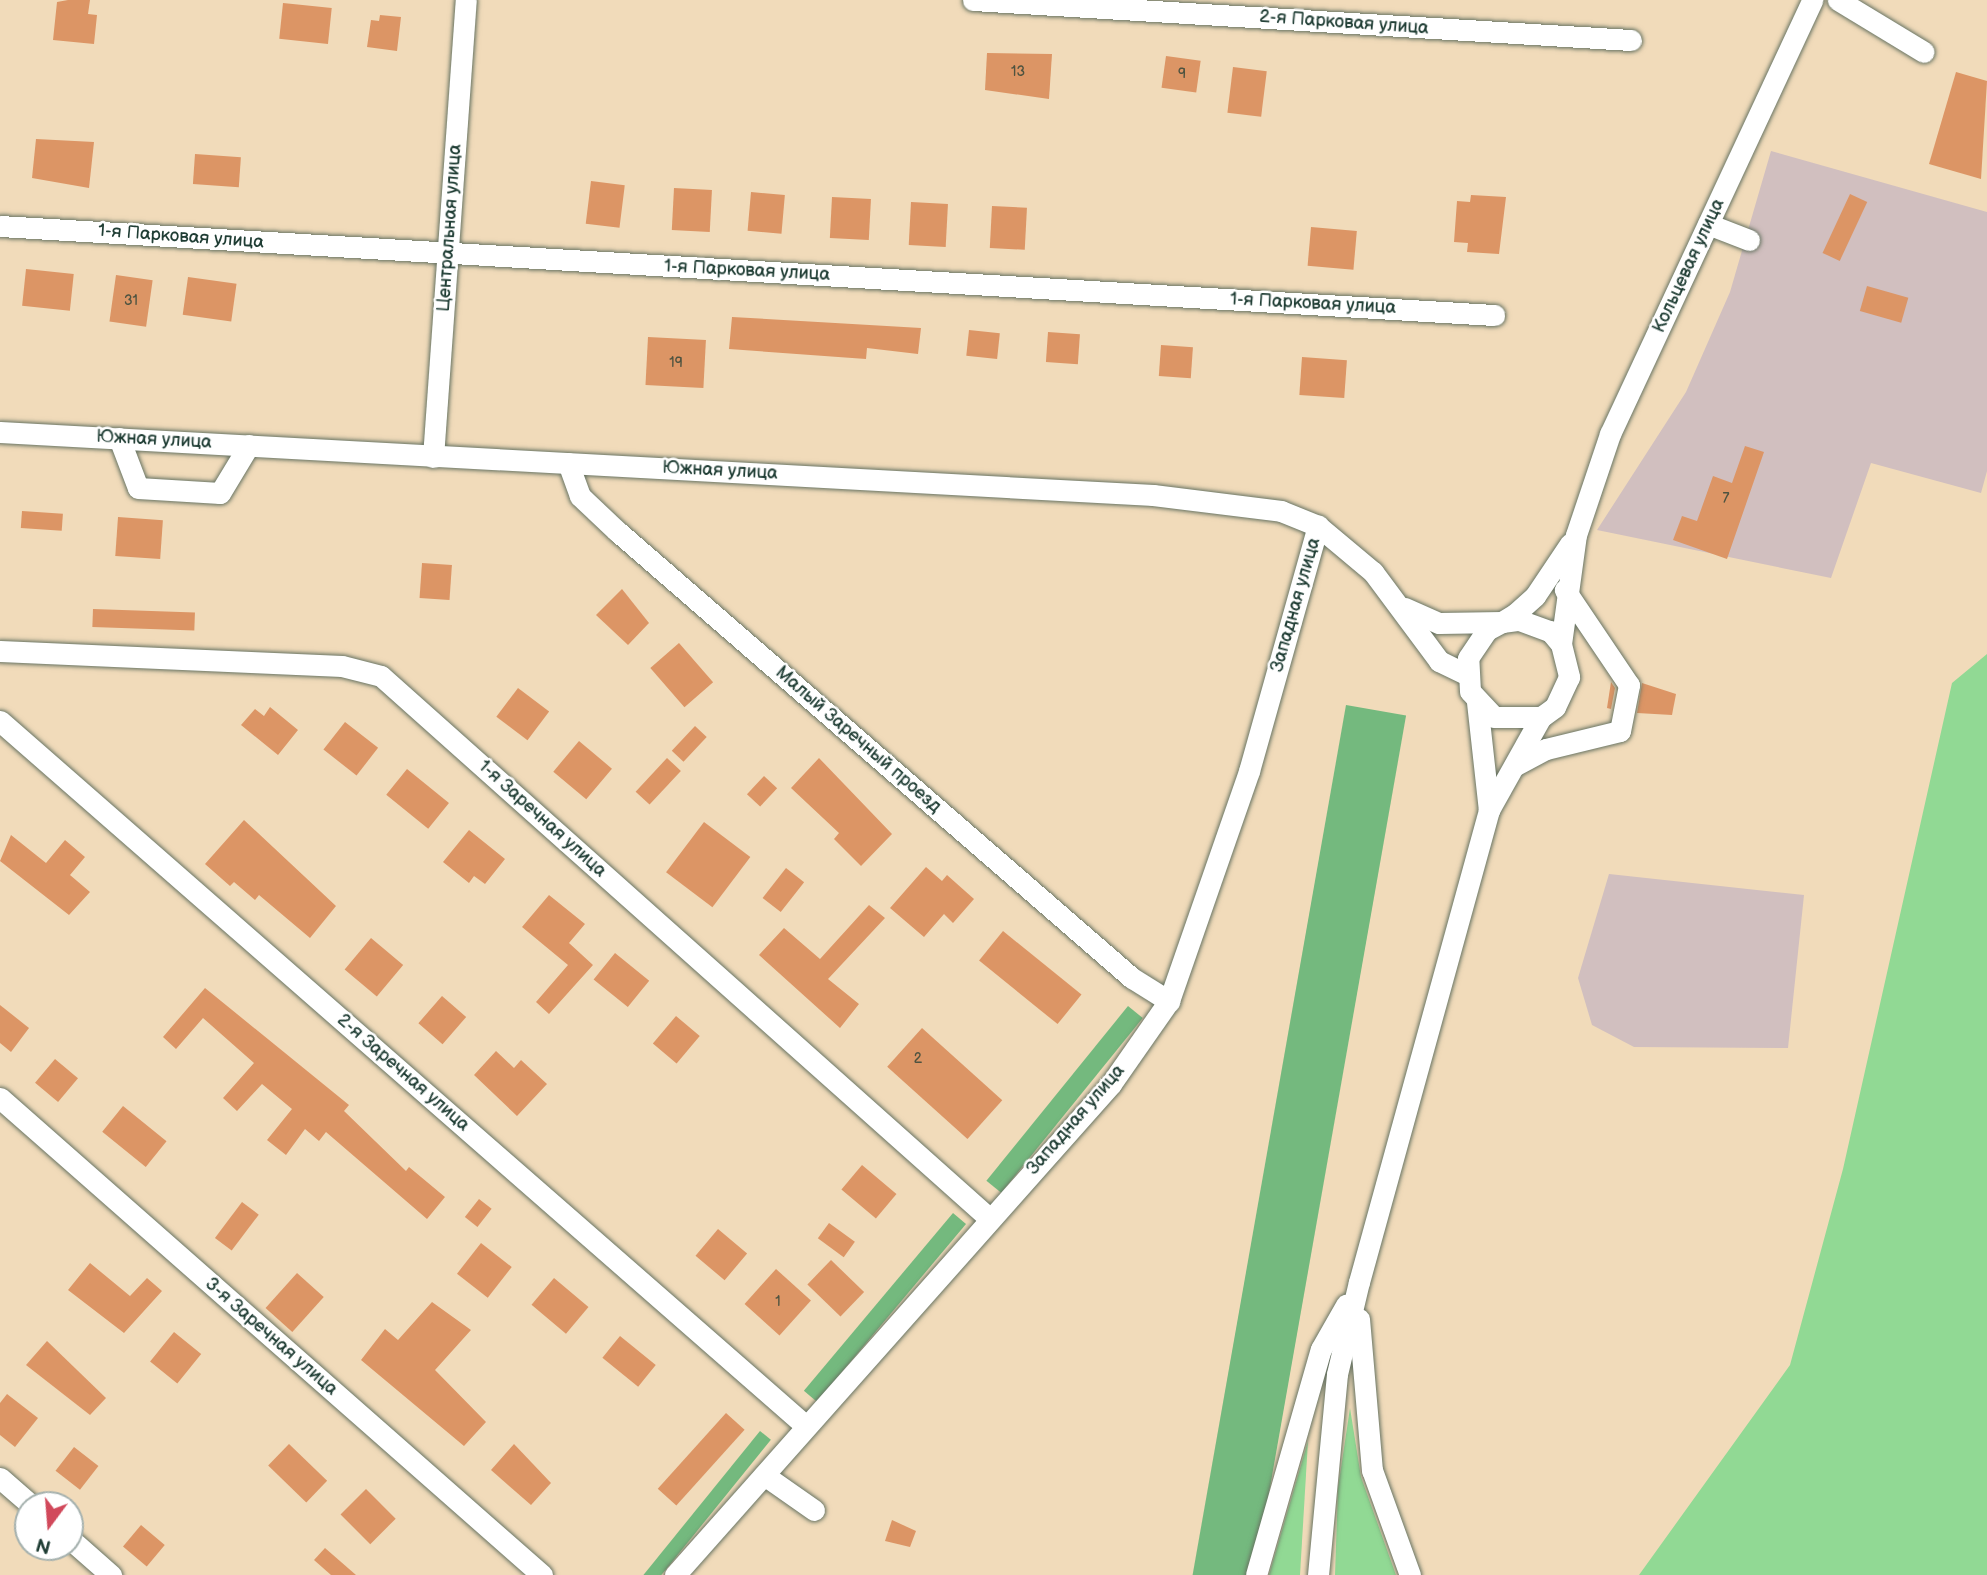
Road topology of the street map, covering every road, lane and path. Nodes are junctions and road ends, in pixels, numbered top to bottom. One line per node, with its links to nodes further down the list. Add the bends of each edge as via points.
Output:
1 (466, 0): 10 (street, Центральная улица)
2 (973, 0): 5 (street, 2-я Парковая улица)
3 (1812, 0): 7 (street, Кольцевая улица)
4 (1838, 0): 6 (street)
5 (1632, 40)
6 (1924, 52)
7 (1709, 224): 9 (street); 18 (street, Кольцевая улица, via 1610,434)
8 (0, 226): 10 (street, 1-я Парковая улица)
9 (1749, 240)
10 (449, 254): 11 (street, 1-я Парковая улица); 15 (street, Центральная улица)
11 (1494, 315)
12 (0, 432): 13 (street, Южная улица)
13 (119, 438): 14 (street, Южная улица); 14 (street, via 138,488 220,492)
14 (249, 445): 15 (street, Южная улица)
15 (433, 457): 16 (street, Южная улица)
16 (568, 463): 17 (street, Южная улица, via 1153,495 1281,511); 30 (street, Малый Заречный проезд, via 580,496 617,531 1132,978)
17 (1318, 526): 20 (street, Южная улица); 30 (street, Западная улица, via 1249,771)
18 (1576, 535): 19 (street); 21 (street, via 1535,596)
19 (1565, 590): 22 (street); 28 (street, via 1629,685 1620,731 1546,749)
20 (1403, 607): 21 (street, via 1440,622); 24 (street, via 1439,661)
21 (1502, 622): 22 (street, via 1535,623); 24 (street, via 1475,642)
22 (1561, 644): 26 (street, via 1567,685)
23 (0, 651): 32 (street, 1-я Заречная улица, via 342,666 381,676)
24 (1466, 674): 25 (street)
25 (1477, 702): 26 (street, via 1508,721); 29 (street)
26 (1541, 717): 28 (street)
27 (0, 721): 34 (street, 2-я Заречная улица)
28 (1514, 766): 29 (street)
29 (1489, 810): 33 (street)
30 (1169, 1001): 32 (street, Западная улица, via 1111,1084)
31 (0, 1098): 41 (street, 3-я Заречная улица)
32 (989, 1218): 34 (street, Западная улица)
33 (1359, 1282): 43 (street, via 1321,1349); 44 (street, via 1335,1386); 45 (street, via 1365,1430)
34 (806, 1426): 35 (street, Западная улица)
35 (764, 1475): 38 (street); 42 (street, Западная улица)
36 (0, 1478): 37 (street)
37 (15, 1491)
38 (814, 1510)
39 (84, 1551): 40 (street)
40 (111, 1575)
41 (542, 1575)
42 (675, 1575)
43 (1256, 1575)
44 (1318, 1575)
45 (1410, 1575)

